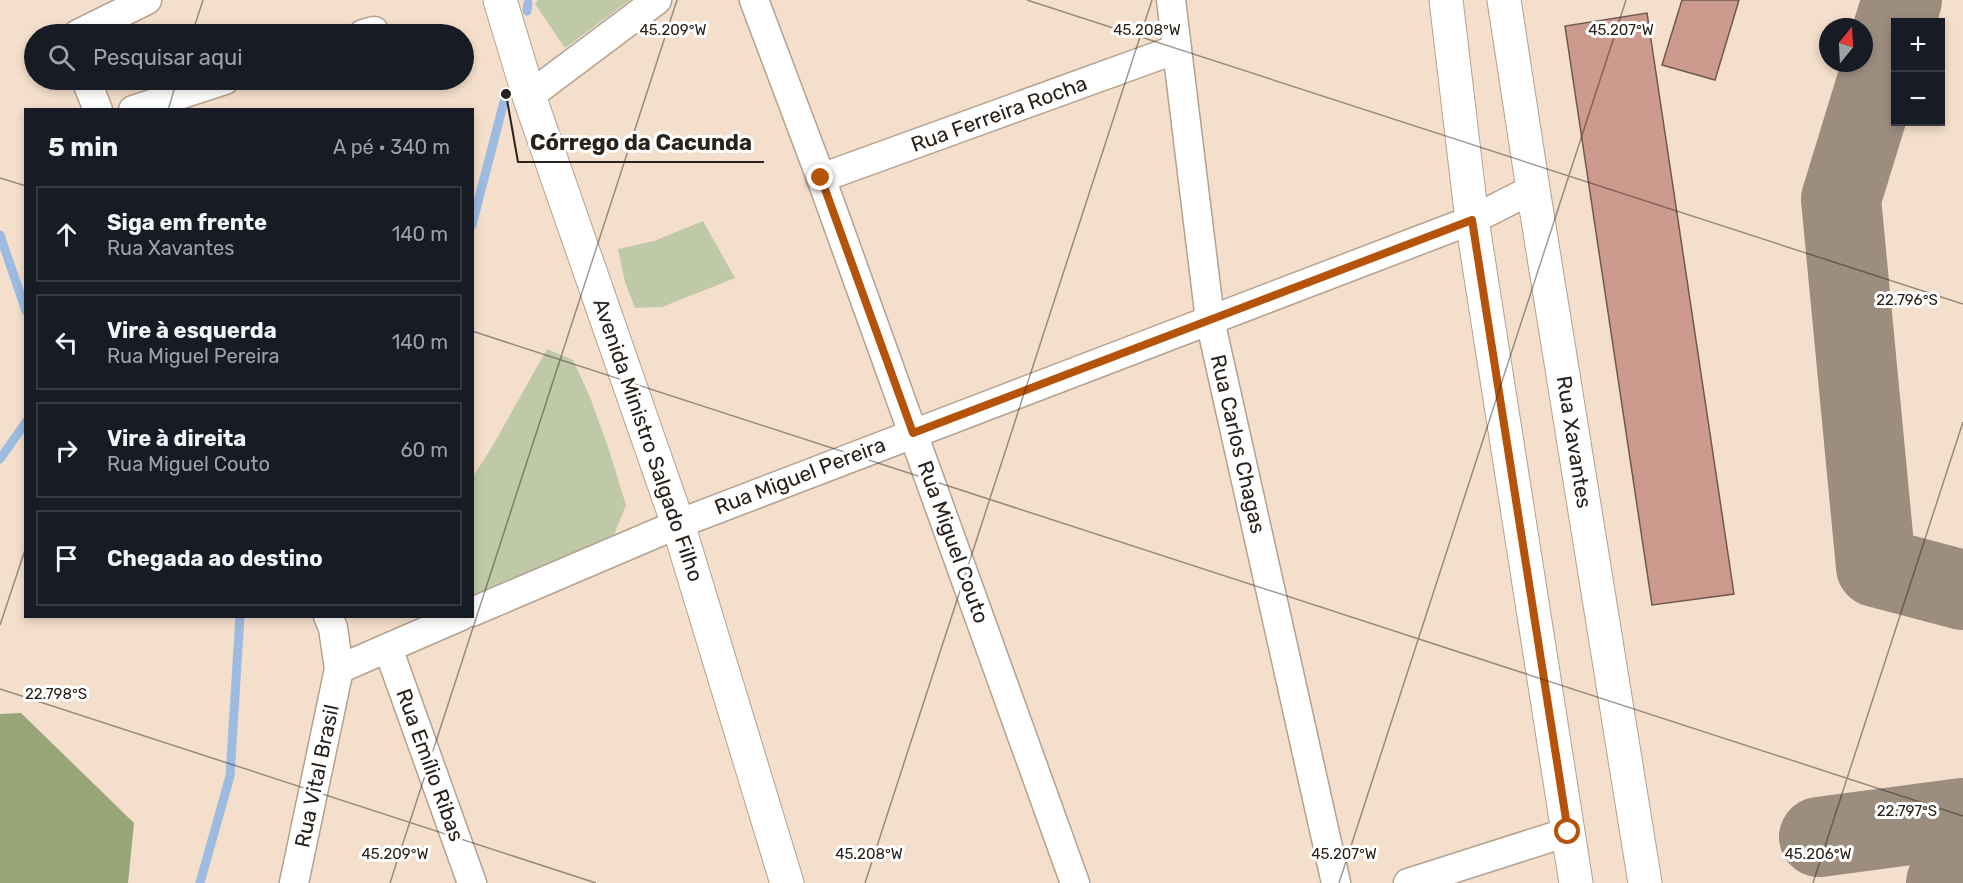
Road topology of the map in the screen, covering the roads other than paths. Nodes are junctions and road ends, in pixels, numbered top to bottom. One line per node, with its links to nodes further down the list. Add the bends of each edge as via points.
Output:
1 (147, 0): 8 (street)
2 (500, 0): 12 (street, Avenida Ministro Salgado Filho)
3 (657, 0): 12 (street)
4 (754, 0): 15 (street, Rua Miguel Couto)
5 (1171, 0): 9 (street, Rua Carlos Chagas)
6 (1446, 0): 17 (street)
7 (1504, 0): 16 (street, Rua Xavantes)
8 (98, 24)
9 (1177, 49): 15 (street, Rua Ferreira Rocha); 18 (street, Rua Carlos Chagas)
10 (90, 90): 13 (street)
11 (194, 90): 14 (street)
12 (530, 96): 20 (street, Avenida Ministro Salgado Filho)
13 (97, 108)
14 (139, 108)
15 (821, 178): 19 (street, Rua Miguel Couto)
16 (1533, 189): 17 (street, Rua Miguel Pereira); 34 (street, Rua Xavantes)
17 (1472, 220): 18 (street, Rua Miguel Pereira); 26 (street)
18 (1210, 320): 19 (street, Rua Miguel Pereira); 31 (street, Rua Carlos Chagas)
19 (913, 433): 20 (street, Rua Miguel Pereira); 30 (street, Rua Miguel Couto)
20 (678, 524): 21 (street, Rua Miguel Pereira); 29 (street, Avenida Ministro Salgado Filho)
21 (474, 611)
22 (328, 618): 25 (street)
23 (456, 618): 24 (street)
24 (388, 648): 25 (street); 28 (street, Rua Emílio Ribas)
25 (339, 669): 27 (street, Rua Vital Brasil)
26 (1568, 832): 32 (street); 33 (street)
27 (294, 883)
28 (472, 883)
29 (788, 883)
30 (1075, 883)
31 (1336, 883)
32 (1408, 883)
33 (1576, 883)
34 (1645, 883)

